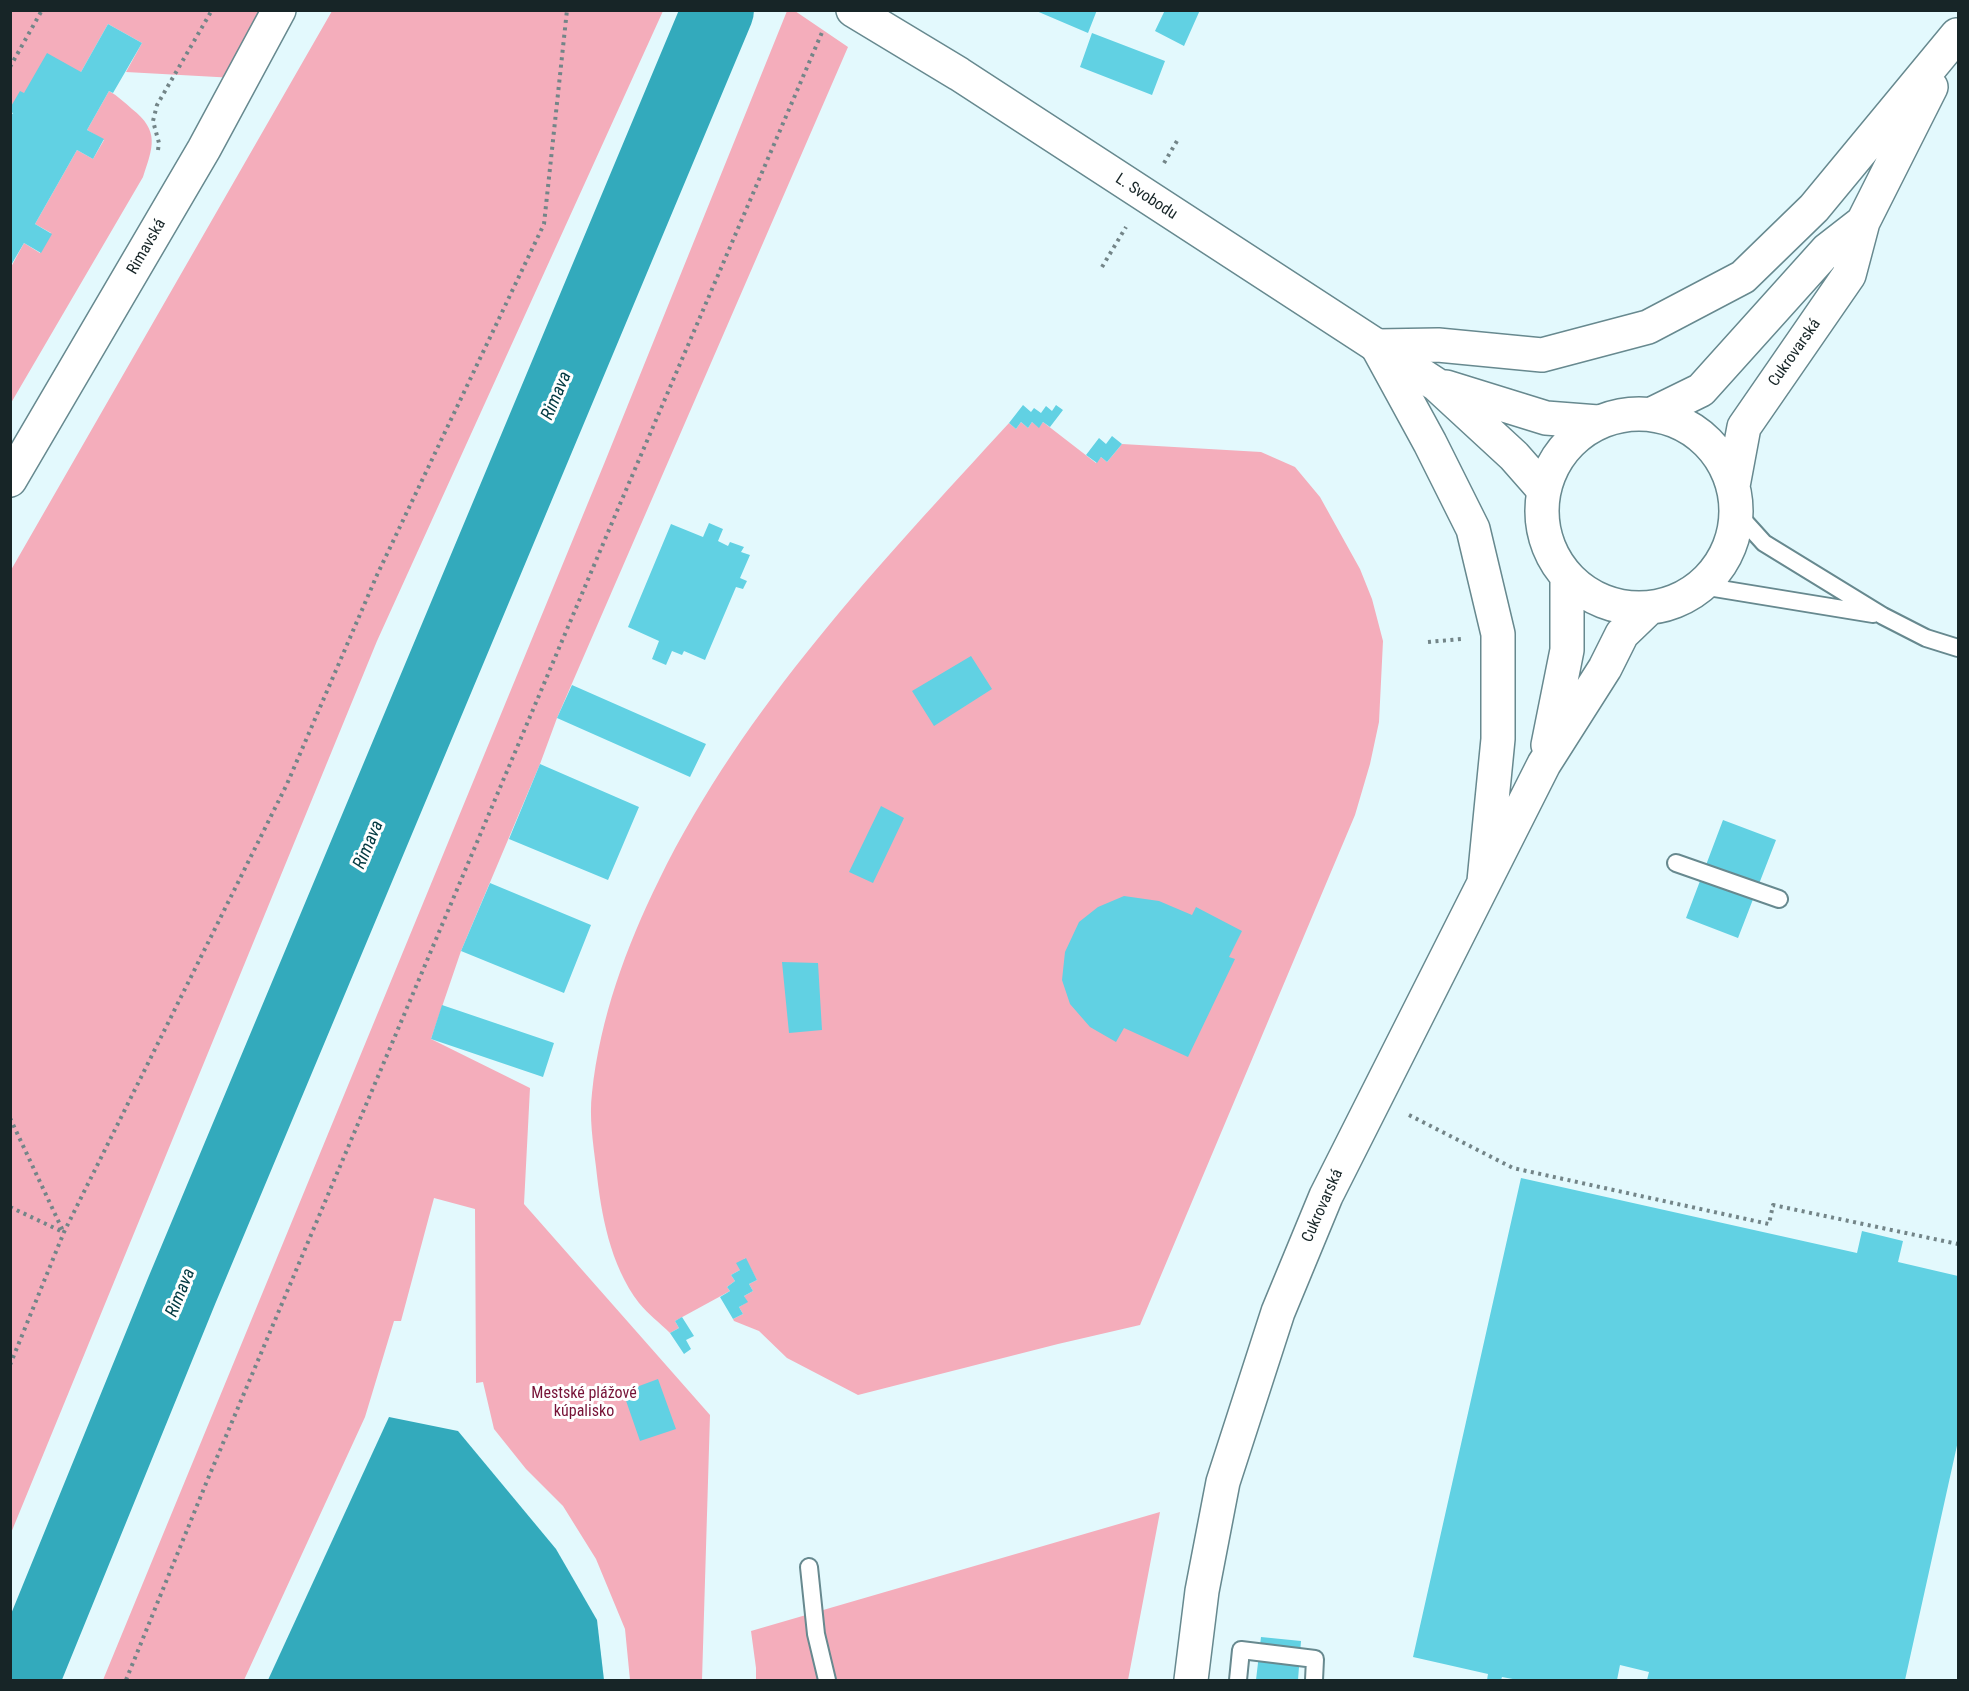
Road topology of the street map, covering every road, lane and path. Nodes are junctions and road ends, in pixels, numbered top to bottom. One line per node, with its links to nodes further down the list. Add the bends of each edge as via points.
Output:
1 (42, 10): 6 (path)
2 (279, 10): 12 (main road, Rimavská, via 204,149)
3 (567, 10): 29 (path, via 544,224 376,575 287,784)
4 (840, 16): 8 (main road, L. Svobodu, via 959,74); 33 (path, via 624,496)
5 (1958, 34): 7 (main road, Cukrovarská); 8 (main road, via 1814,208 1743,277 1648,327 1542,355 1438,345)
6 (10, 67)
7 (1863, 222): 10 (main road, Cukrovarská, via 1827,250 1701,390); 14 (main road, Cukrovarská, via 1848,275 1744,427)
8 (1377, 346): 9 (main road, L. Svobodu); 24 (main road, via 1473,529 1498,634 1498,739)
9 (1437, 385): 11 (main road, via 1546,418); 13 (main road)
10 (1652, 414): 11 (main road, Cukrovarská, via 1624,414); 14 (main road, Cukrovarská, via 1688,426 1716,452)
11 (1598, 422): 13 (main road, Cukrovarská, via 1573,438 1554,461)
12 (10, 480)
13 (1544, 489): 15 (main road, Cukrovarská, via 1541,520 1549,551)
14 (1735, 499): 16 (main road, Cukrovarská, via 1732,540 1721,565); 18 (lane, via 1764,543)
15 (1567, 578): 17 (main road, Cukrovarská, via 1590,596 1618,607); 22 (main road, Cukrovarská, via 1567,650)
16 (1702, 586): 17 (main road, Cukrovarská, via 1677,602); 18 (lane)
17 (1648, 609): 22 (main road, Cukrovarská, via 1622,634)
18 (1883, 616): 21 (lane, via 1926,638)
19 (1472, 637): 20 (path)
20 (1428, 642)
21 (1959, 648)
22 (1544, 764): 24 (main road, Cukrovarská)
23 (1676, 862): 25 (lane)
24 (1484, 881): 35 (main road, Cukrovarská, via 1326,1196 1278,1312 1223,1482 1202,1591)
25 (1779, 899)
26 (1407, 1114): 30 (path, via 1513,1168 1769,1224 1773,1205)
27 (10, 1118): 29 (path)
28 (10, 1207): 29 (path)
29 (64, 1232): 31 (path)
30 (1959, 1244)
31 (10, 1365)
32 (809, 1567): 34 (lane, via 816,1634)
33 (126, 1680)
34 (828, 1680)
35 (1191, 1680)
36 (1238, 1680): 37 (lane, via 1241,1650 1315,1659)
37 (1314, 1680)

